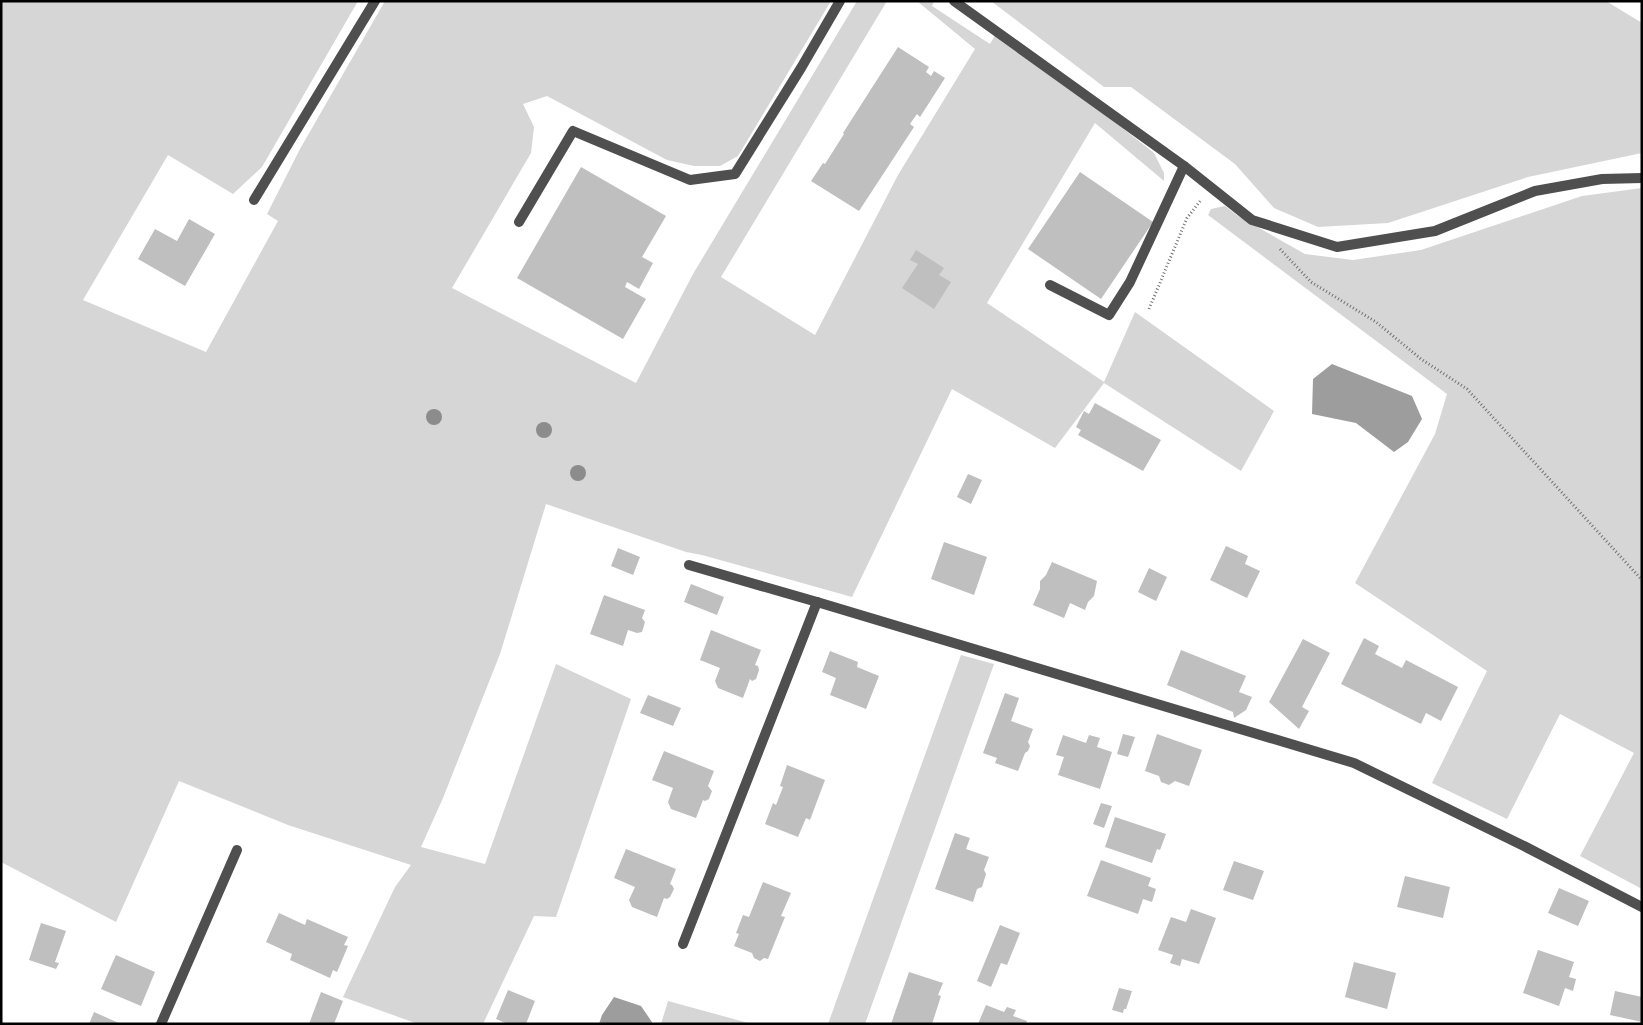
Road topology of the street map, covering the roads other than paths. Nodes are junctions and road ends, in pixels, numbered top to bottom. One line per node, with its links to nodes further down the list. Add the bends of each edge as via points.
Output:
1 (375, 1): 6 (street)
2 (840, 1): 7 (street, via 734,174 690,180 573,131)
3 (954, 1): 4 (street)
4 (1184, 166): 5 (street, via 1252,220 1337,247 1435,231 1536,191 1602,179); 8 (street, via 1130,282 1109,316)
5 (1642, 178)
6 (254, 200)
7 (519, 222)
8 (1050, 285)
9 (689, 565): 10 (street)
10 (817, 602): 12 (street, via 1354,763); 13 (street)
11 (237, 850): 14 (street)
12 (1642, 907)
13 (683, 944)
14 (162, 1024)

